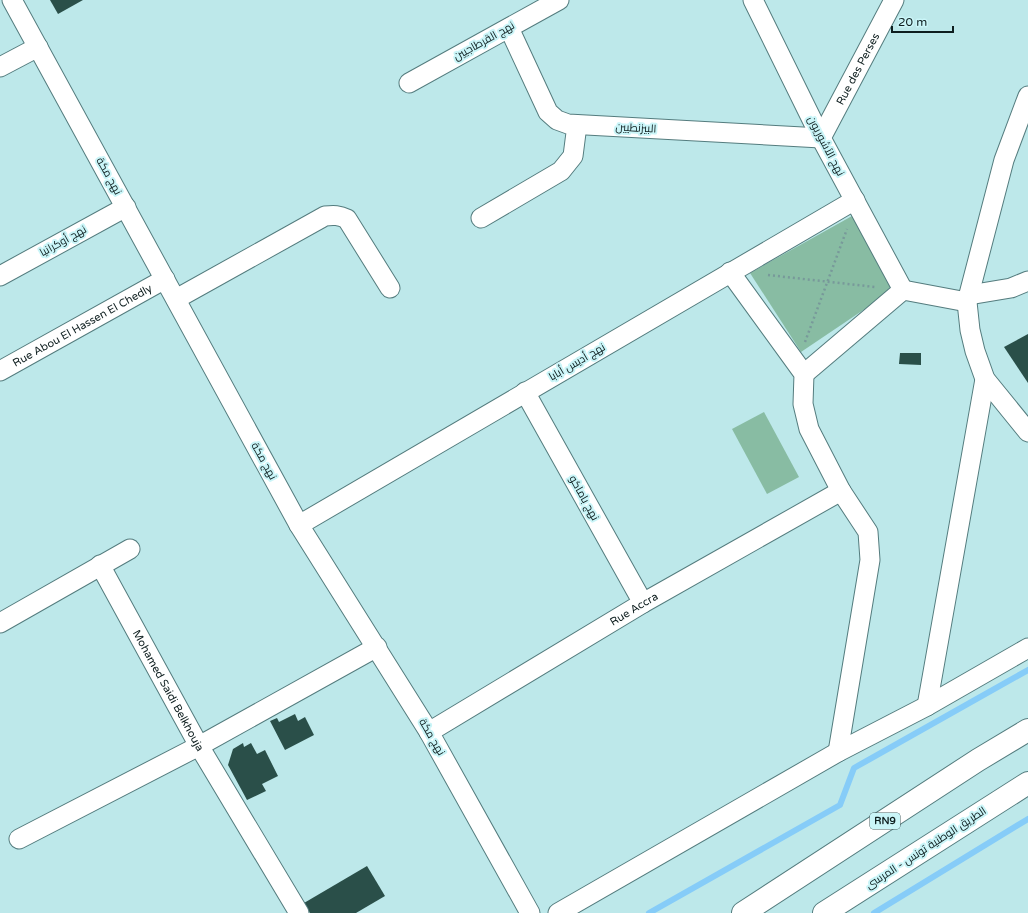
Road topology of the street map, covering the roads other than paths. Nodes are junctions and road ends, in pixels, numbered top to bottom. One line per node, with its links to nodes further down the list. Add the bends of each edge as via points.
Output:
1 (12, 0): 6 (street, نهج مكة)
2 (559, 0): 5 (street, نهج القرطاجيين)
3 (753, 0): 11 (street, نهج الآشوريون)
4 (894, 0): 11 (street, Rue des Perses)
5 (508, 28): 8 (street, نهج القرطاجيين); 10 (street, البيزنطيين, via 548,112 557,120)
6 (38, 47): 7 (street); 13 (street, نهج مكة)
7 (0, 67)
8 (409, 83)
9 (1028, 96): 22 (street, via 1004,160)
10 (578, 125): 11 (street, البيزنطيين); 14 (street, via 573,156 561,171)
11 (821, 138): 12 (street, نهج الآشوريون)
12 (855, 200): 15 (street, نهج أديس أبابا); 20 (street, نهج الآشوريون)
13 (126, 207): 16 (street, نهج أوكرانيا); 17 (street, نهج مكة)
14 (481, 218)
15 (730, 272): 24 (street); 26 (street, نهج أديس أبابا)
16 (0, 276)
17 (165, 279): 21 (street, نهج مكة); 23 (street, Rue Abou El Hassen El Chedly)
18 (1028, 281): 22 (street)
19 (390, 288): 21 (street, via 347,219 340,215 332,215 325,216)
20 (903, 290): 22 (street); 24 (street)
21 (176, 299): 29 (street, نهج مكة)
22 (968, 299): 25 (street, via 975,351)
23 (0, 372)
24 (804, 374): 28 (street, via 803,404 809,429)
25 (985, 379): 27 (street); 36 (street)
26 (525, 392): 29 (street, نهج أديس أبابا); 32 (street, نهج باماكو)
27 (1028, 432)
28 (841, 491): 32 (street, Rue Accra); 40 (street, via 868,532 870,560)
29 (299, 525): 34 (street, نهج مكة)
30 (130, 549): 31 (street)
31 (100, 565): 33 (street); 39 (street, Mohamed Saidi Belkhouja)
32 (643, 603): 38 (street, Rue Accra)
33 (0, 623)
34 (377, 647): 38 (street, نهج مكة); 39 (street)
35 (1028, 648): 36 (street)
36 (927, 706): 40 (street)
37 (1028, 730): 46 (highway, RN9)
38 (430, 732): 44 (street, نهج مكة)
39 (199, 746): 42 (street); 43 (street, Mohamed Saidi Belkhouja)
40 (838, 752): 45 (street)
41 (1028, 783): 47 (highway, الطريق الوطنية تونس - المرسى)
42 (19, 840)
43 (299, 913)
44 (530, 913)
45 (558, 913)
46 (743, 913)
47 (824, 913)

